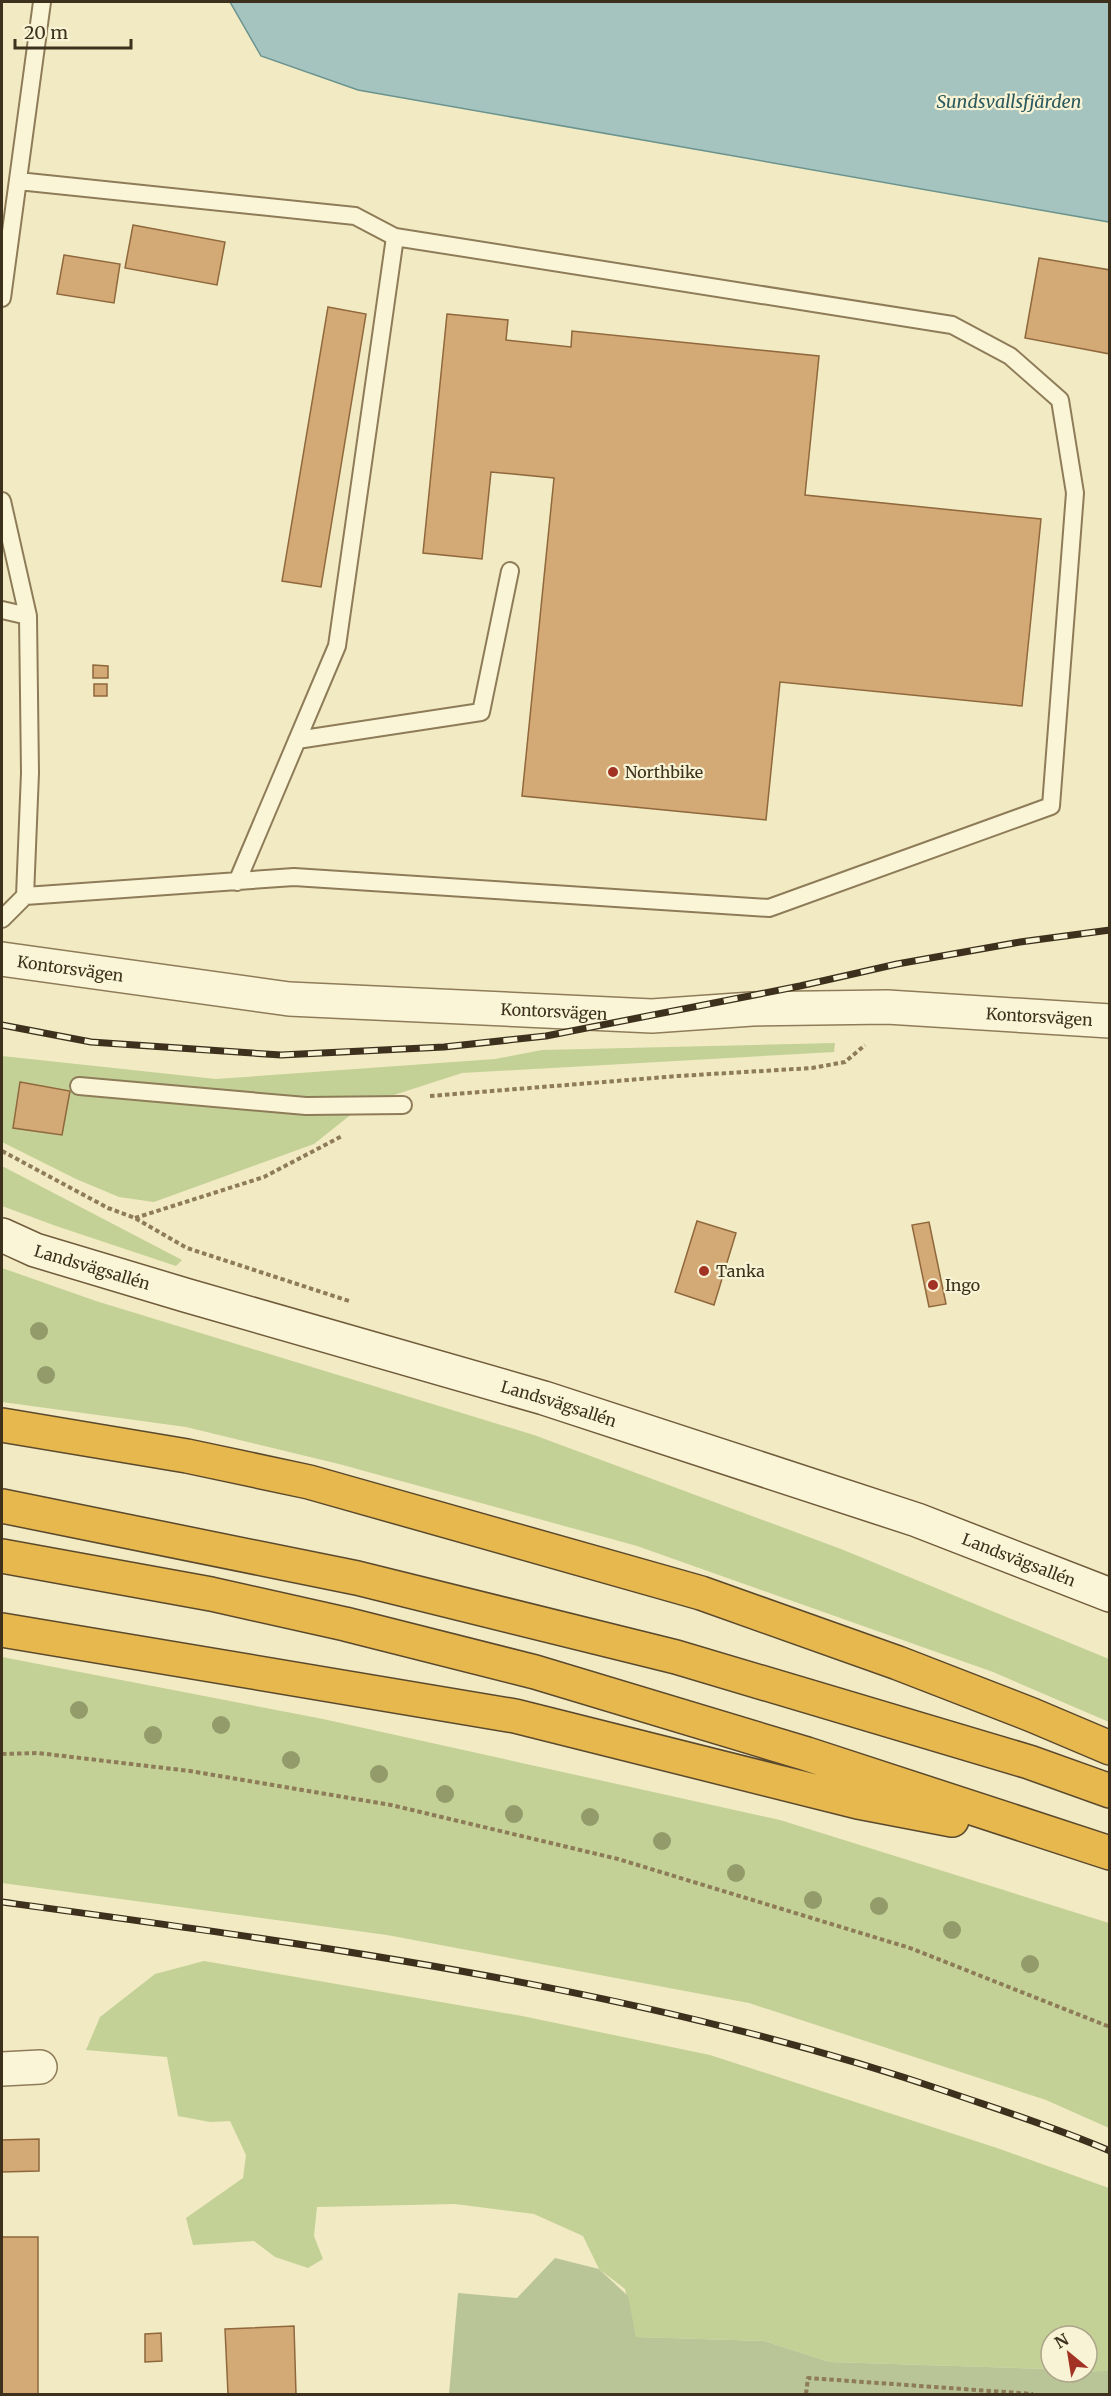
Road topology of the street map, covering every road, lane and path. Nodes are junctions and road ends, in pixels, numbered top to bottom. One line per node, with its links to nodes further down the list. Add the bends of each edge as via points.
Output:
1 (42, 2): 2 (lane)
2 (18, 181): 3 (lane, via 355,216); 4 (lane)
3 (395, 237): 9 (lane, via 337,645); 10 (lane, via 952,325 1011,356 1060,400 1075,493 1051,806 769,908 294,878)
4 (2, 298)
5 (2, 501): 8 (lane)
6 (510, 571): 9 (lane, via 481,712)
7 (2, 610): 8 (lane)
8 (28, 616): 11 (lane, via 30,773)
9 (297, 740): 10 (lane)
10 (237, 882): 11 (lane)
11 (25, 896): 12 (lane)
12 (2, 919)
13 (2, 959): 14 (main road, Kontorsvägen, via 289,999 652,1016 752,1009 887,1007)
14 (1110, 1021)
15 (79, 1086): 16 (lane, via 306,1106)
16 (403, 1105)
17 (350, 1131): 19 (path, via 264,1177)
18 (2, 1152): 19 (path, via 108,1208)
19 (135, 1218): 21 (path, via 187,1248)
20 (2, 1235): 25 (main road, Landsvägsallén, via 57,1256 566,1406 917,1520)
21 (290, 1283)
22 (2, 1425): 27 (highway, via 187,1456 309,1482 701,1593 898,1663)
23 (2, 1506): 29 (highway, via 357,1578 676,1657 1029,1762)
24 (2, 1556): 30 (highway, via 211,1594 535,1672 807,1754)
25 (1110, 1595)
26 (2, 1630): 30 (highway, via 515,1716 858,1802)
27 (1110, 1748)
28 (2, 1754): 31 (path, via 38,1753 180,1770 391,1805 606,1857 910,1948)
29 (1110, 1791)
30 (1100, 1850)
31 (1110, 2027)
32 (40, 2067): 33 (main road)
33 (2, 2069)
34 (969, 2392): 35 (path, via 808,2378); 36 (path)
35 (806, 2394)
36 (1033, 2394)

